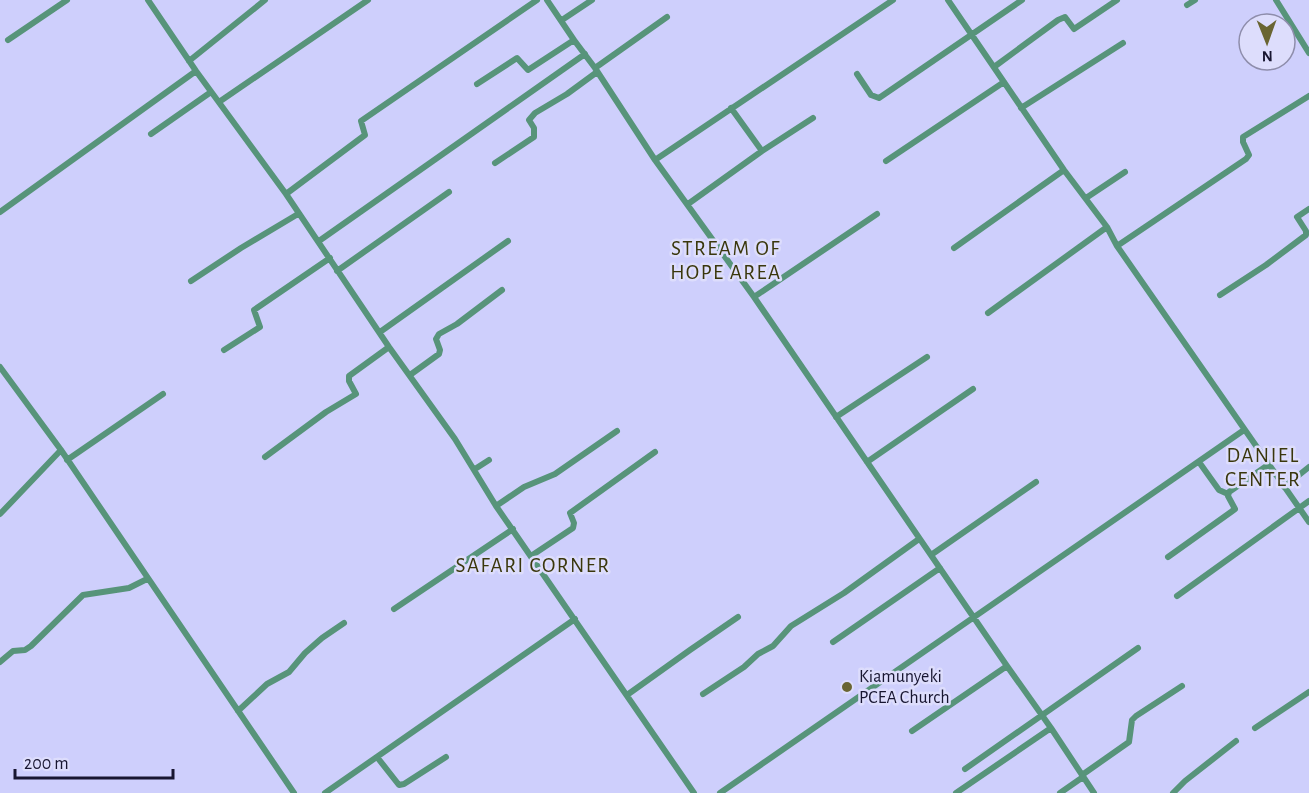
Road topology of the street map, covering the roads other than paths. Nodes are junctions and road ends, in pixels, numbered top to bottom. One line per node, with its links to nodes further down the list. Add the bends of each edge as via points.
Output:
1 (67, 0): 19 (street)
2 (148, 0): 24 (street)
3 (266, 0): 24 (street)
4 (368, 0): 33 (street)
5 (537, 0): 45 (street, via 361,121 365,135)
6 (557, 0): 14 (street)
7 (592, 0): 17 (street)
8 (894, 0): 34 (street)
9 (948, 0): 18 (street)
10 (1022, 0): 18 (street)
11 (1117, 0): 25 (street, via 1074,29 1065,17 1058,20)
12 (1195, 0): 15 (street)
13 (1276, 0): 22 (street)
14 (549, 2): 17 (street)
15 (1187, 5)
16 (667, 16): 26 (street)
17 (562, 20): 20 (street)
18 (971, 34): 25 (street); 28 (street, via 879,98 871,95)
19 (8, 40)
20 (574, 40): 23 (street); 30 (street, via 531,68 526,69 517,58)
21 (1123, 43): 35 (street)
22 (1309, 53)
23 (585, 54): 26 (street); 53 (street)
24 (189, 61): 27 (street)
25 (994, 67): 29 (street)
26 (596, 70): 39 (street); 41 (street, via 535,113 529,120 534,137)
27 (196, 71): 31 (street); 49 (street)
28 (857, 74)
29 (1004, 82): 35 (street); 40 (street)
30 (477, 84)
31 (211, 92): 33 (street); 37 (street)
32 (1309, 96): 55 (street, via 1243,136 1249,155 1246,159)
33 (219, 102): 45 (street)
34 (731, 108): 38 (street); 39 (street)
35 (1021, 108): 42 (street)
36 (813, 118): 38 (street)
37 (151, 134)
38 (762, 151): 47 (street)
39 (655, 160): 47 (street)
40 (886, 161)
41 (495, 163)
42 (1065, 170): 46 (street); 56 (street)
43 (1125, 172): 46 (street)
44 (448, 192): 58 (street)
45 (286, 194): 50 (street)
46 (1086, 198): 52 (street)
47 (688, 204): 62 (street)
48 (1309, 209): 61 (street, via 1298,217 1306,235)
49 (0, 213)
50 (298, 214): 53 (street); 59 (street)
51 (877, 214): 62 (street)
52 (1107, 227): 55 (street); 63 (street)
53 (319, 241): 57 (street)
54 (508, 241): 64 (street)
55 (1117, 246): 73 (street)
56 (954, 248)
57 (330, 258): 58 (street); 66 (street, via 254,310 260,327)
58 (337, 271): 64 (street)
59 (191, 281)
60 (502, 290): 69 (street, via 439,334 439,354)
61 (1220, 295)
62 (754, 297): 72 (street)
63 (988, 313)
64 (380, 332): 65 (street)
65 (389, 347): 69 (street); 77 (street, via 349,376 356,394)
66 (224, 350)
67 (927, 357): 72 (street)
68 (0, 367): 75 (street)
69 (410, 375): 84 (street)
70 (973, 389): 80 (street)
71 (163, 394): 78 (street)
72 (836, 417): 80 (street)
73 (1244, 430): 81 (street); 82 (street)
74 (616, 431): 89 (street, via 555,474 524,487)
75 (61, 450): 78 (street); 91 (street)
76 (655, 452): 96 (street, via 570,513 573,528)
77 (265, 457)
78 (67, 460): 99 (street)
79 (489, 460): 84 (street)
80 (867, 462): 94 (street)
81 (1199, 462): 87 (street, via 1219,490); 103 (street)
82 (1268, 465): 86 (street); 87 (street)
83 (1309, 467): 86 (street)
84 (475, 469): 89 (street)
85 (1036, 482): 95 (street)
86 (1284, 487): 90 (street)
87 (1228, 494): 97 (street, via 1235,509)
88 (1309, 501): 90 (street)
89 (496, 506): 93 (street)
90 (1299, 508): 92 (street); 100 (street)
91 (0, 514)
92 (1309, 522)
93 (513, 529): 96 (street); 101 (street)
94 (919, 539): 95 (street); 112 (street, via 791,626 773,646)
95 (931, 555): 98 (street)
96 (531, 556): 104 (street)
97 (1168, 557)
98 (940, 568): 103 (street); 106 (street)
99 (147, 579): 108 (street, via 129,588 83,595 31,646 13,651); 114 (street)
100 (1177, 596)
101 (394, 609)
102 (738, 617): 113 (street)
103 (974, 618): 109 (street); 127 (street)
104 (575, 619): 113 (street); 120 (street)
105 (344, 623): 114 (street)
106 (833, 642)
107 (1138, 648): 115 (street)
108 (0, 662)
109 (1007, 666): 115 (street); 118 (street)
110 (1182, 686): 123 (street, via 1136,716 1129,742)
111 (1309, 692): 117 (street)
112 (703, 694)
113 (627, 695): 126 (street)
114 (238, 711): 124 (street)
115 (1041, 715): 116 (street); 122 (street)
116 (1051, 728): 123 (street); 128 (street)
117 (1255, 728)
118 (912, 731)
119 (1236, 741): 131 (street)
120 (377, 758): 121 (street, via 399,785); 125 (street)
121 (446, 758)
122 (965, 769)
123 (1083, 776): 129 (street); 130 (street)
124 (294, 793)
125 (325, 793)
126 (694, 793)
127 (720, 793)
128 (956, 793)
129 (1060, 793)
130 (1094, 793)
131 (1173, 793)

